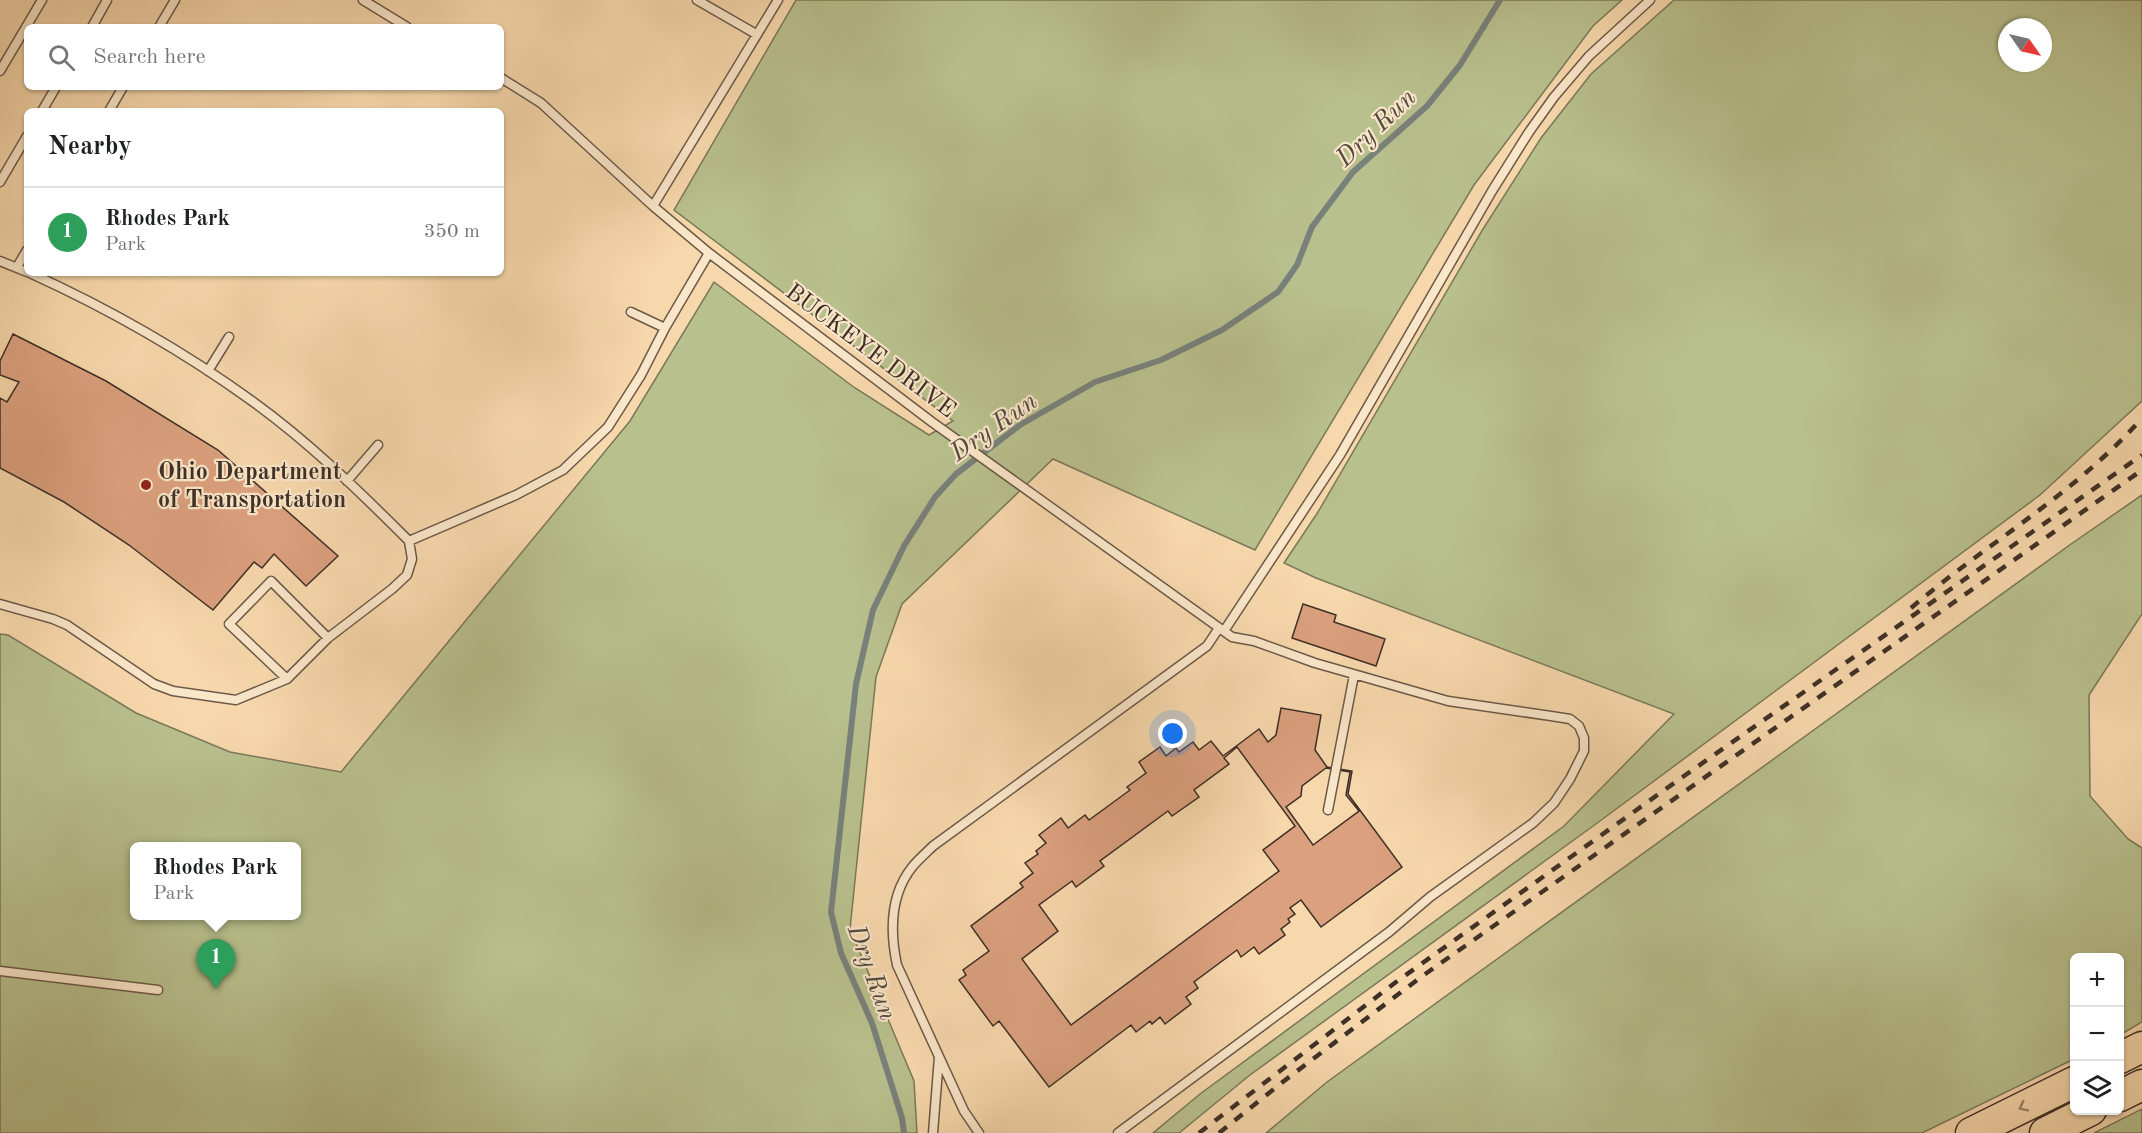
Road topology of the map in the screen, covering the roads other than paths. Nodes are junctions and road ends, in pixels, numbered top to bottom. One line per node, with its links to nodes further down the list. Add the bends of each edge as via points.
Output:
1 (42, 0): 8 (lane)
2 (107, 0): 9 (lane)
3 (175, 0): 10 (lane)
4 (363, 0): 11 (lane)
5 (697, 0): 13 (lane)
6 (778, 0): 13 (lane)
7 (1650, 0): 37 (lane, via 1588,56 1529,132 1340,455)
8 (28, 24)
9 (94, 24)
10 (161, 24)
11 (402, 24)
12 (24, 30): 14 (lane)
13 (756, 34): 22 (lane)
14 (0, 71)
15 (504, 80): 22 (lane, BUCKEYE DRIVE, via 541,103)
16 (54, 90): 18 (lane)
17 (121, 90): 19 (lane)
18 (44, 108)
19 (111, 108)
20 (24, 141): 21 (lane)
21 (0, 182)
22 (652, 206): 23 (lane, BUCKEYE DRIVE)
23 (709, 253): 30 (lane); 37 (lane, BUCKEYE DRIVE, via 932,422)
24 (24, 255): 26 (lane)
25 (0, 261): 26 (lane)
26 (17, 267): 27 (lane)
27 (24, 270)
28 (37, 276): 32 (lane, via 132,325)
29 (631, 312): 30 (lane)
30 (665, 328): 35 (lane, via 608,427 563,470 516,495)
31 (229, 337): 32 (lane)
32 (208, 371): 34 (lane, via 253,402)
33 (378, 445): 34 (lane)
34 (347, 481): 35 (lane)
35 (409, 541): 38 (lane, via 412,559 407,575)
36 (0, 604): 40 (lane, via 67,625 154,684 173,691 236,700)
37 (1225, 632): 39 (lane); 45 (lane, via 933,846 912,867 893,913 892,939 897,965)
38 (328, 638): 40 (lane); 40 (lane, via 271,581 229,624)
39 (1354, 675): 41 (lane); 53 (lane, via 1448,701 1570,719 1579,726 1584,752 1554,802 1533,823)
40 (287, 679)
41 (1328, 810)
42 (0, 971): 43 (lane)
43 (158, 990)
44 (2142, 1047): 46 (highway)
45 (939, 1056): 51 (lane); 52 (lane, via 964,1111)
46 (2124, 1056)
47 (2070, 1084): 54 (highway, one-way to 54)
48 (2142, 1085): 49 (highway)
49 (2124, 1094)
50 (2081, 1115): 55 (highway)
51 (933, 1133)
52 (979, 1133)
53 (1119, 1133)
54 (1971, 1133)
55 (2046, 1133)

